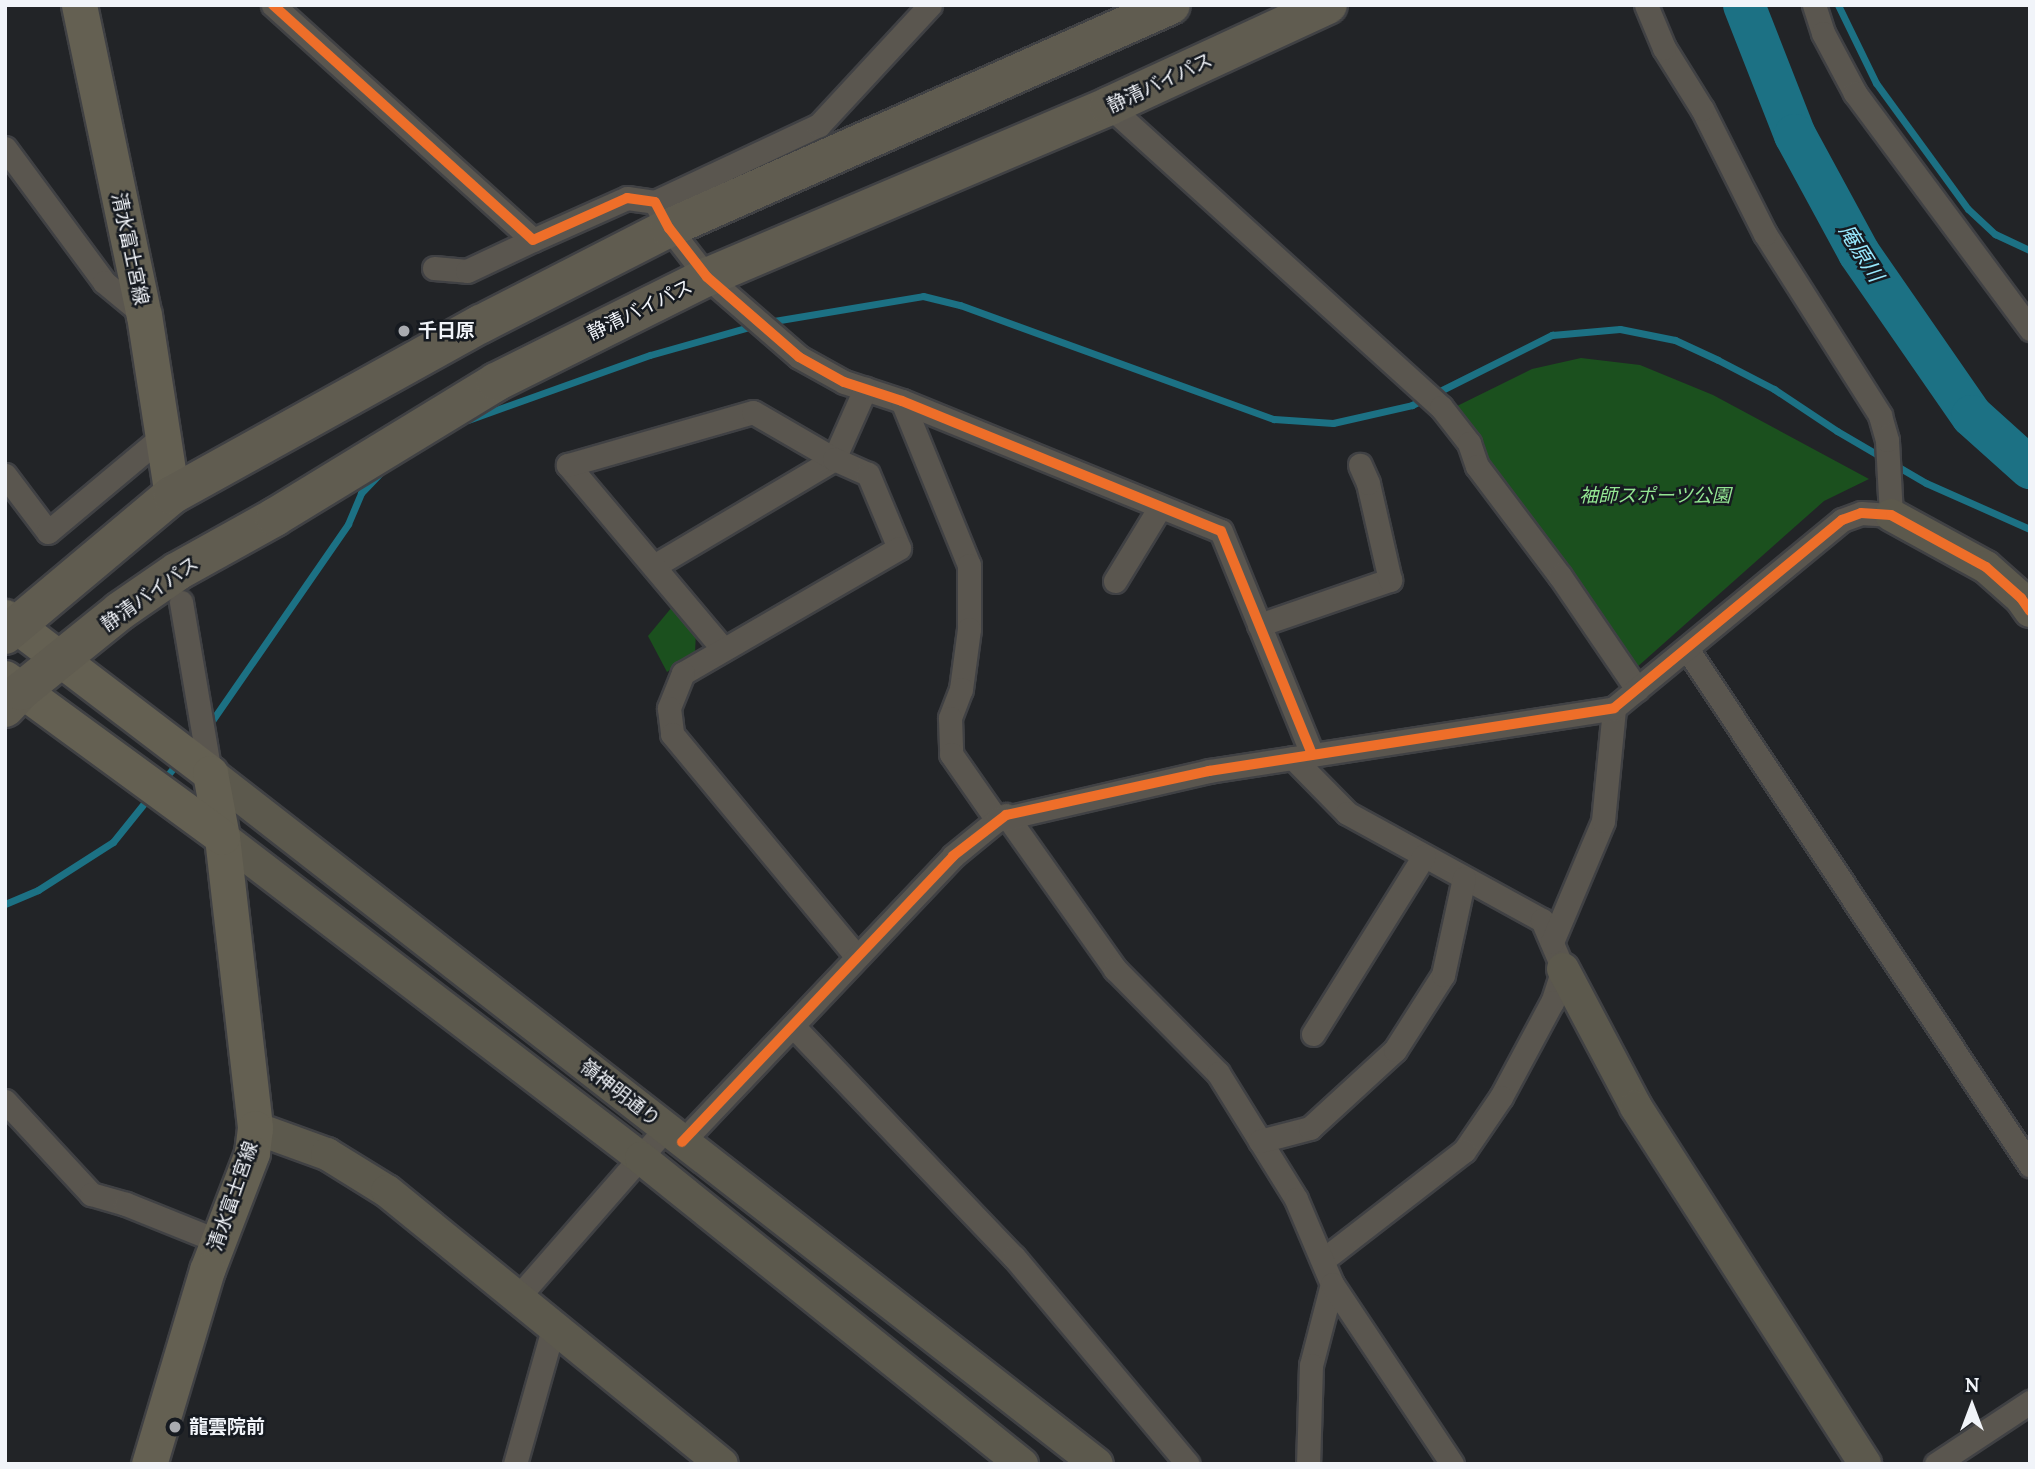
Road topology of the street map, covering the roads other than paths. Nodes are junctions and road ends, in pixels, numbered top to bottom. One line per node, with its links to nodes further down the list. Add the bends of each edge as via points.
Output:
1 (79, 5): 14 (main road, 清水富士宮線)
2 (273, 5): 11 (street)
3 (930, 5): 10 (street, via 819,125)
4 (1171, 5): 10 (highway)
5 (1328, 5): 8 (highway, 静清バイパス)
6 (1646, 5): 24 (street, via 1664,48 1702,108 1765,234 1880,415)
7 (1814, 5): 15 (street, via 1822,33 1855,93)
8 (1109, 106): 13 (highway, 静清バイパス); 34 (street, via 1441,407 1469,443 1477,466)
9 (5, 148): 14 (street, via 104,282)
10 (662, 215): 11 (street, via 627,198); 13 (street); 22 (highway, via 481,324)
11 (533, 240): 12 (street, via 467,271)
12 (434, 268)
13 (707, 277): 16 (street, via 799,357 844,383); 33 (highway, 静清バイパス, via 496,383 400,439 178,571 120,611)
14 (145, 316): 18 (main road, 清水富士宮線)
15 (2030, 329)
16 (865, 389): 17 (street); 19 (street)
17 (902, 401): 23 (street); 39 (street, via 969,565 969,628 961,689 950,718 951,754)
18 (163, 436): 21 (street, via 48,532); 22 (main road, 清水富士宮線)
19 (834, 459): 25 (street); 25 (street, via 753,412 568,465); 31 (street, via 867,474 899,548)
20 (1360, 465): 30 (street, via 1390,580)
21 (5, 475)
22 (172, 495): 29 (highway)
23 (1160, 507): 26 (street); 30 (street, via 1221,531)
24 (1891, 515): 28 (main road, via 1986,566); 32 (street, via 1861,513 1842,520)
25 (654, 566): 31 (street)
26 (1115, 581)
27 (181, 602): 38 (street)
28 (2027, 602)
29 (9, 625): 33 (main road)
30 (1259, 625): 37 (street)
31 (723, 649): 43 (street, via 683,673 669,708 673,734)
32 (1687, 649): 34 (street); 52 (street)
33 (64, 659): 35 (highway, 静清バイパス); 38 (main road)
34 (1637, 689): 36 (street)
35 (10, 692): 40 (main road)
36 (1614, 708): 37 (street); 44 (street, via 1603,821)
37 (1303, 756): 39 (street, via 1209,771); 41 (street, via 1347,813)
38 (210, 773): 40 (main road, 清水富士宮線); 49 (main road, 嶺神明通り)
39 (1001, 817): 43 (street, via 953,856); 50 (street, via 1115,969 1218,1073)
40 (222, 837): 48 (main road, 清水富士宮線); 51 (main road, 嶺神明通り)
41 (1424, 856): 42 (street); 46 (street)
42 (1464, 878): 44 (street, via 1542,920); 50 (street, via 1443,975 1395,1050 1310,1128)
43 (856, 956): 45 (street)
44 (1557, 956): 54 (street, via 1552,1002 1501,1097 1464,1151); 67 (main road, via 1636,1107)
45 (793, 1026): 49 (street); 64 (street, via 1014,1257)
46 (1313, 1034)
47 (5, 1101): 53 (street, via 91,1194)
48 (255, 1128): 53 (main road, 清水富士宮線, via 251,1153); 56 (main road, via 327,1154 387,1191)
49 (674, 1135): 51 (street); 63 (main road, 嶺神明通り)
50 (1260, 1141): 54 (street, via 1296,1199)
51 (641, 1158): 56 (street); 62 (main road, 嶺神明通り)
52 (2030, 1165)
53 (218, 1241): 59 (main road, 清水富士宮線)
54 (1323, 1260): 55 (street)
55 (1332, 1284): 65 (street, via 1311,1366); 66 (street)
56 (519, 1296): 57 (main road)
57 (554, 1325): 60 (street); 61 (main road)
58 (2030, 1402): 68 (street)
59 (149, 1464)
60 (515, 1464)
61 (722, 1464)
62 (1022, 1464)
63 (1097, 1464)
64 (1188, 1464)
65 (1308, 1464)
66 (1452, 1464)
67 (1865, 1464)
68 (1936, 1464)

